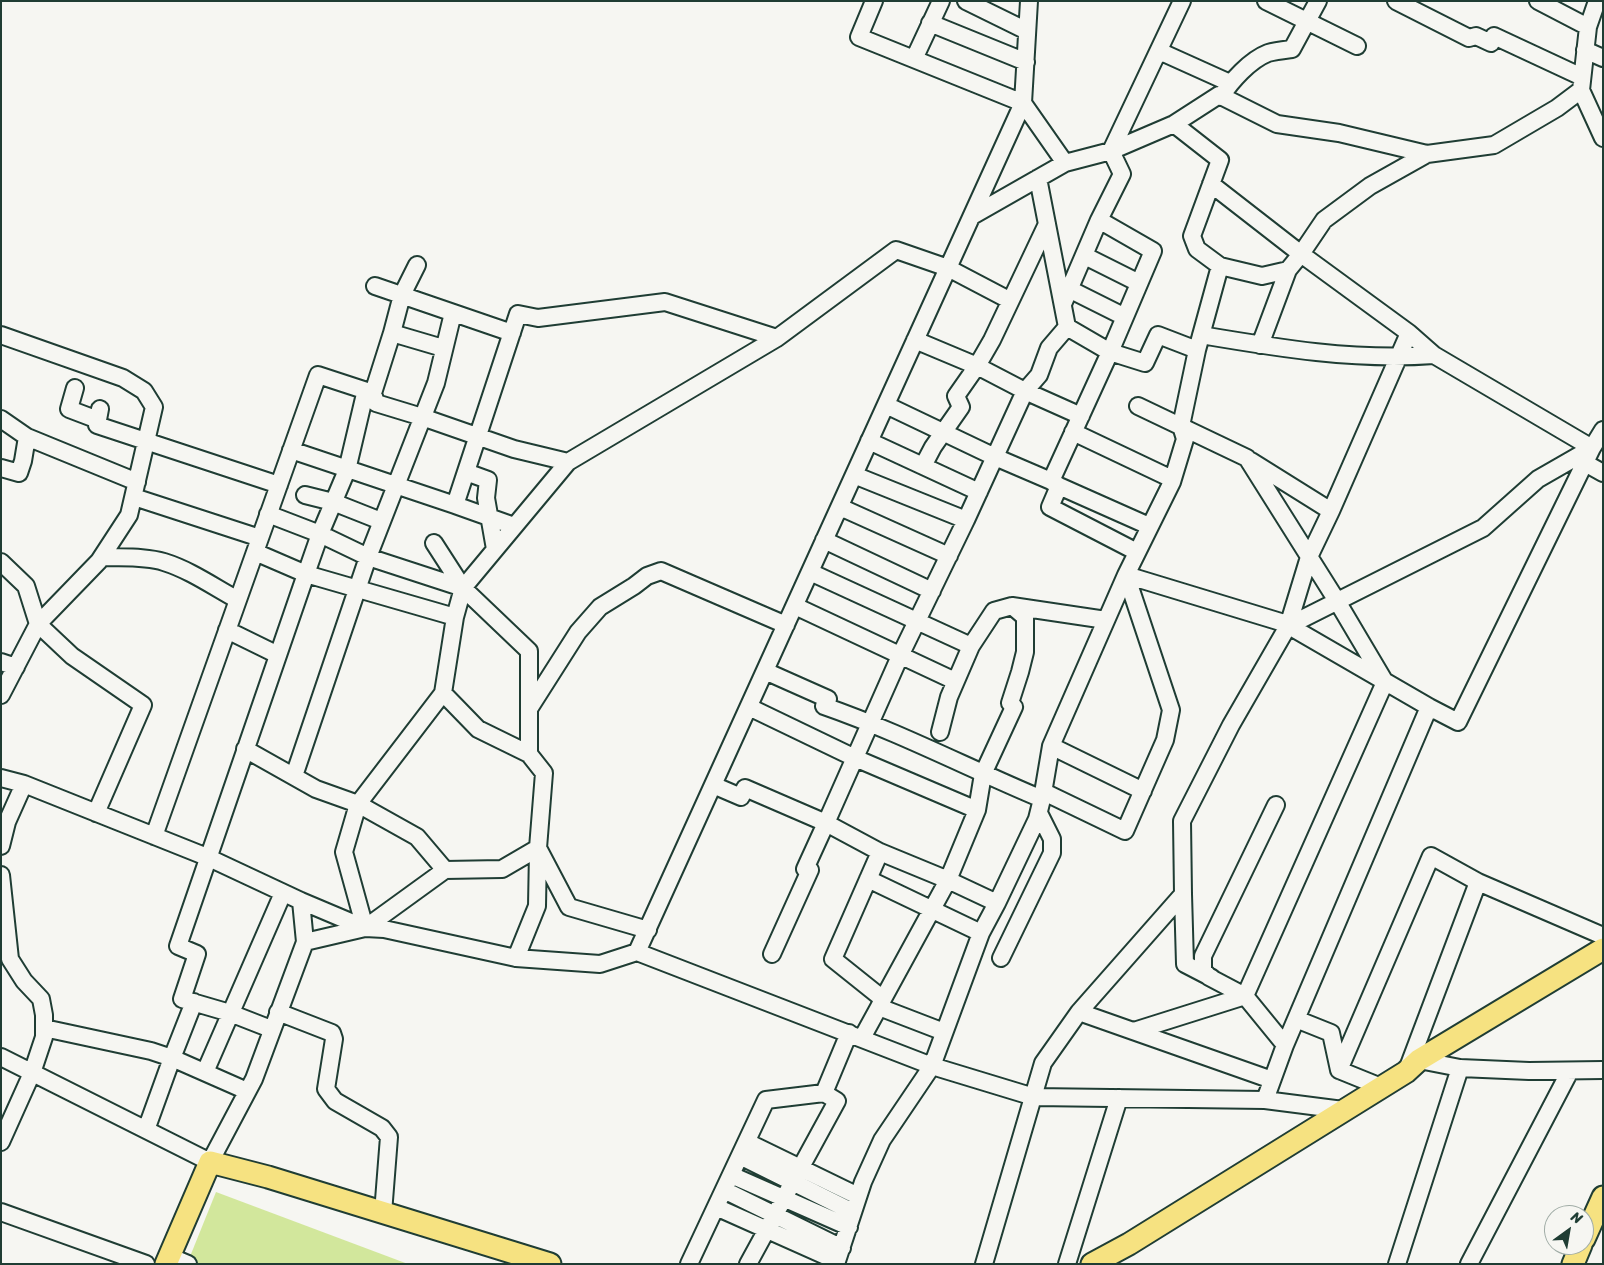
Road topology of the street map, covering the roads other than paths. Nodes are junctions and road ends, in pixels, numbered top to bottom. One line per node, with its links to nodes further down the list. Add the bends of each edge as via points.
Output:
1 (874, 1): 19 (street, via 860,37)
2 (940, 1): 12 (street)
3 (966, 1): 14 (street)
4 (1029, 1): 14 (street)
5 (1182, 1): 17 (street)
6 (1266, 1): 11 (street)
7 (1318, 1): 11 (street)
8 (1396, 1): 22 (street, via 1469,38 1476,36 1490,43 1494,36)
9 (1538, 1): 13 (street)
10 (1597, 1): 13 (street)
11 (1307, 20): 15 (street); 21 (street, via 1292,49 1268,54)
12 (930, 23): 19 (street); 20 (street)
13 (1588, 27): 16 (street)
14 (1028, 31): 20 (street)
15 (1357, 46)
16 (1585, 50): 18 (street); 22 (street)
17 (1159, 51): 21 (street); 27 (street)
18 (1603, 58)
19 (914, 59): 24 (street)
20 (1026, 62): 24 (street)
21 (1230, 83): 23 (street)
22 (1582, 83): 26 (street); 28 (street, via 1557,108 1494,145)
23 (1222, 97): 25 (street); 28 (street, via 1277,124 1339,133)
24 (1024, 103): 29 (street); 32 (street)
25 (1174, 124): 27 (street); 31 (street, via 1220,160)
26 (1603, 138)
27 (1111, 151): 29 (street); 33 (street, via 1122,174)
28 (1427, 154): 35 (street, via 1370,186 1324,220)
29 (1065, 163): 30 (street)
30 (1038, 178): 32 (street); 34 (street)
31 (1211, 184): 35 (street); 38 (street, via 1192,236 1197,250)
32 (972, 216): 39 (street)
33 (1099, 220): 36 (street); 41 (street, via 1153,251)
34 (1047, 224): 44 (street); 45 (street)
35 (1301, 254): 40 (street); 51 (street)
36 (1085, 256): 41 (street); 44 (street)
37 (417, 265): 43 (street)
38 (1220, 266): 40 (street, via 1262,276); 55 (street)
39 (948, 268): 45 (street); 53 (street, via 896,250); 54 (street)
40 (1288, 270): 56 (street)
41 (1139, 283): 47 (street)
42 (375, 286): 43 (street)
43 (402, 295): 46 (street); 49 (street)
44 (1066, 297): 47 (street); 48 (street)
45 (1010, 300): 61 (street)
46 (453, 313): 50 (street); 57 (street)
47 (1125, 317): 58 (street)
48 (1067, 327): 58 (street); 63 (street, via 1049,348 1039,375)
49 (392, 333): 57 (street); 64 (street)
50 (512, 333): 53 (street, via 518,314 538,318 665,302); 75 (street)
51 (1409, 333): 59 (street); 60 (street)
52 (1, 335): 77 (street, via 124,378 144,391 154,407)
53 (777, 338): 82 (street)
54 (915, 340): 61 (street); 65 (street)
55 (1199, 343): 56 (street); 58 (street, via 1158,335 1145,363); 70 (street)
56 (1260, 345): 60 (street, via 1312,353)
57 (443, 348): 68 (street, via 436,383)
58 (1110, 352): 67 (street)
59 (1434, 355): 60 (street); 79 (street)
60 (1398, 358): 99 (street)
61 (977, 366): 63 (street); 72 (street, via 956,396 961,407)
62 (75, 388): 77 (street, via 69,409 99,414 97,425)
63 (1024, 391): 67 (street); 80 (street)
64 (373, 393): 68 (street, via 376,403); 78 (street, via 318,376); 85 (street, via 364,398)
65 (886, 405): 72 (street); 76 (street)
66 (1138, 406): 70 (street)
67 (1080, 416): 73 (street)
68 (422, 417): 75 (street); 92 (street)
69 (1, 419): 74 (street)
70 (1181, 426): 81 (street); 89 (street, via 1185,439)
71 (1603, 430): 79 (street)
72 (943, 432): 80 (street); 83 (street)
73 (1073, 432): 89 (street); 90 (street)
74 (27, 437): 84 (street, via 19,474); 93 (street)
75 (477, 437): 82 (street); 86 (street)
76 (869, 441): 83 (street); 88 (street)
77 (146, 442): 91 (street); 93 (street)
78 (291, 450): 85 (street); 91 (street)
79 (1589, 456): 87 (street); 124 (street, via 1538,479 1483,528); 144 (street, via 1458,722)
80 (995, 457): 90 (street); 94 (street)
81 (1247, 458): 99 (street); 115 (street)
82 (568, 462): 104 (street)
83 (923, 466): 94 (street)
84 (1, 468)
85 (347, 470): 92 (street); 96 (street)
86 (466, 472): 97 (street); 101 (street, via 488,480)
87 (1603, 473)
88 (854, 475): 98 (street); 102 (street)
89 (1172, 479): 105 (street)
90 (1055, 483): 105 (street); 111 (street, via 1050,507)
91 (279, 485): 100 (street)
92 (395, 485): 97 (street); 103 (street)
93 (135, 489): 109 (street); 113 (street, via 129,515)
94 (979, 492): 102 (street)
95 (305, 495): 96 (street)
96 (333, 502): 103 (street); 106 (street)
97 (455, 505): 101 (street)
98 (840, 506): 107 (street); 112 (street)
99 (1331, 511): 115 (street)
100 (268, 514): 106 (street); 109 (street)
101 (489, 517): 104 (street); 110 (street)
102 (966, 520): 112 (street)
103 (381, 521): 114 (street)
104 (514, 526): 110 (street)
105 (1149, 526): 111 (street)
106 (320, 534): 114 (street); 118 (street)
107 (824, 540): 117 (street); 122 (street)
108 (434, 543): 121 (street)
109 (257, 545): 118 (street); 123 (street)
110 (495, 549): 121 (street)
111 (1137, 552): 119 (street)
112 (948, 556): 122 (street)
113 (102, 557): 123 (street, via 164,562); 130 (street)
114 (368, 557): 120 (street); 121 (street)
115 (1309, 557): 124 (street); 132 (street)
116 (1, 562): 130 (street, via 26,586)
117 (810, 572): 125 (street); 129 (street)
118 (306, 574): 120 (street); 135 (street)
119 (1126, 575): 128 (street); 132 (street); 157 (street, via 1170,710 1165,740)
120 (357, 588): 127 (street); 153 (street)
121 (463, 588): 127 (street); 145 (street, via 529,651)
122 (932, 591): 129 (street)
123 (238, 600): 133 (street)
124 (1337, 601): 132 (street); 140 (street)
125 (795, 606): 131 (street); 136 (street)
126 (1012, 606): 128 (street); 134 (street, via 994,611); 152 (street, via 1025,617 1025,652 1010,702 1014,707)
127 (456, 617): 141 (street)
128 (1106, 620): 148 (street)
129 (917, 621): 134 (street); 136 (street)
130 (38, 624): 137 (street); 162 (street, via 72,656 143,705)
131 (786, 625): 138 (street); 145 (street, via 662,571 647,576 600,607 578,632)
132 (1288, 626): 140 (street); 176 (street, via 1231,725 1182,821)
133 (227, 630): 135 (street); 165 (street)
134 (970, 646): 139 (street)
135 (278, 655): 149 (street)
136 (900, 656): 139 (street); 146 (street)
137 (8, 665): 142 (street)
138 (765, 671): 143 (street); 146 (street, via 828,699 824,706)
139 (955, 681): 147 (street)
140 (1385, 682): 144 (street); 192 (street)
141 (443, 693): 150 (street, via 478,729); 159 (street)
142 (1, 695)
143 (749, 707): 151 (street); 156 (street)
144 (1429, 707): 198 (street)
145 (529, 709): 150 (street)
146 (871, 722): 151 (street); 152 (street)
147 (940, 732)
148 (1051, 746): 157 (street); 158 (street)
149 (245, 749): 153 (street); 169 (street)
150 (529, 754): 167 (street, via 544,773)
151 (855, 758): 161 (street); 163 (street)
152 (983, 774): 158 (street); 161 (street)
153 (294, 776): 159 (street, via 316,789)
154 (1, 778): 155 (street)
155 (24, 784): 162 (street); 164 (street)
156 (713, 785): 163 (street, via 741,797 746,788); 181 (street)
157 (1143, 791): 158 (street, via 1125,832)
158 (1042, 801): 178 (street); 189 (street, via 1052,853)
159 (358, 804): 170 (street, via 417,837); 180 (street, via 344,852)
160 (1276, 805): 192 (street, via 1203,956 1203,970 1209,977)
161 (977, 810): 173 (street)
162 (96, 813): 165 (street)
163 (826, 823): 168 (street); 187 (street, via 805,869 810,870)
164 (4, 826): 166 (street)
165 (154, 836): 169 (street)
166 (1, 846)
167 (538, 848): 170 (street, via 502,869); 181 (street, via 569,907); 188 (street, via 537,906)
168 (880, 852): 172 (street); 173 (street)
169 (207, 857): 175 (street); 193 (street, via 178,946 196,954 182,999)
170 (445, 870): 180 (street)
171 (1, 876): 191 (street, via 10,959)
172 (868, 879): 179 (street); 194 (street, via 833,959)
173 (948, 880): 178 (street); 179 (street)
174 (1478, 882): 183 (street); 208 (street); 210 (street, via 1431,856)
175 (283, 893): 177 (street); 197 (street)
176 (1183, 894): 192 (street, via 1185,964); 196 (street)
177 (301, 901): 180 (street); 184 (street)
178 (997, 903): 182 (street)
179 (932, 909): 182 (street); 194 (street)
180 (365, 928): 184 (street); 188 (street, via 384,929)
181 (648, 930): 186 (street)
182 (981, 933): 202 (street)
183 (1603, 936)
184 (305, 942): 195 (street)
185 (1603, 949): 208 (main road)
186 (637, 952): 188 (street, via 600,964); 203 (street)
187 (772, 954)
188 (516, 958)
189 (1001, 958)
190 (1, 970): 191 (street)
191 (24, 981): 199 (street, via 41,999)
192 (1245, 996): 201 (street); 204 (street)
193 (194, 1002): 197 (street); 206 (street)
194 (881, 1003): 202 (street); 203 (street)
195 (278, 1012): 200 (street); 236 (street, via 334,1035 326,1089 335,1101 382,1128 389,1138)
196 (1079, 1012): 201 (street); 219 (street, via 1043,1063)
197 (230, 1013): 200 (street); 213 (street)
198 (1296, 1020): 204 (street); 210 (street, via 1331,1033)
199 (44, 1028): 206 (street); 214 (street)
200 (271, 1029): 217 (street, via 254,1080)
201 (1134, 1031): 215 (street)
202 (944, 1032): 207 (street)
203 (856, 1035): 207 (street); 218 (street)
204 (1285, 1045): 215 (street)
205 (1, 1057): 214 (street)
206 (172, 1058): 213 (street); 223 (street)
207 (932, 1066): 219 (street); 231 (street, via 882,1140)
208 (1412, 1066): 209 (street); 216 (main road)
209 (1460, 1068): 212 (street); 250 (street)
210 (1340, 1070): 216 (street)
211 (1603, 1070): 212 (street)
212 (1570, 1071): 251 (street)
213 (205, 1072): 217 (street)
214 (32, 1073): 223 (street); 224 (street)
215 (1272, 1080): 221 (street)
216 (1381, 1087): 222 (main road)
217 (247, 1091): 226 (street)
218 (824, 1093): 225 (street, via 766,1100); 227 (street, via 836,1101)
219 (1034, 1097): 220 (street); 247 (street)
220 (1119, 1098): 221 (street); 248 (street)
221 (1265, 1100): 222 (street)
222 (1343, 1110): 249 (main road)
223 (146, 1130): 226 (street)
224 (1, 1142)
225 (743, 1149): 227 (street); 228 (street); 229 (street)
226 (210, 1162): 236 (main road); 242 (main road)
227 (800, 1167): 229 (street); 231 (street)
228 (731, 1175): 230 (street); 233 (street)
229 (792, 1182): 233 (street); 239 (street)
230 (724, 1190): 234 (street); 237 (street)
231 (858, 1196): 239 (street)
232 (1603, 1197): 238 (main road)
233 (784, 1199): 237 (street); 239 (street)
234 (716, 1207): 240 (street); 245 (street)
235 (1, 1212): 243 (street)
236 (383, 1213): 244 (main road)
237 (775, 1214): 240 (street); 241 (street)
238 (1594, 1217)
239 (851, 1219): 241 (street)
240 (766, 1231): 241 (street); 246 (street)
241 (838, 1258)
242 (174, 1261)
243 (146, 1264)
244 (550, 1264)
245 (689, 1264)
246 (748, 1264)
247 (984, 1264)
248 (1067, 1264)
249 (1092, 1264)
250 (1397, 1264)
251 (1469, 1264)

